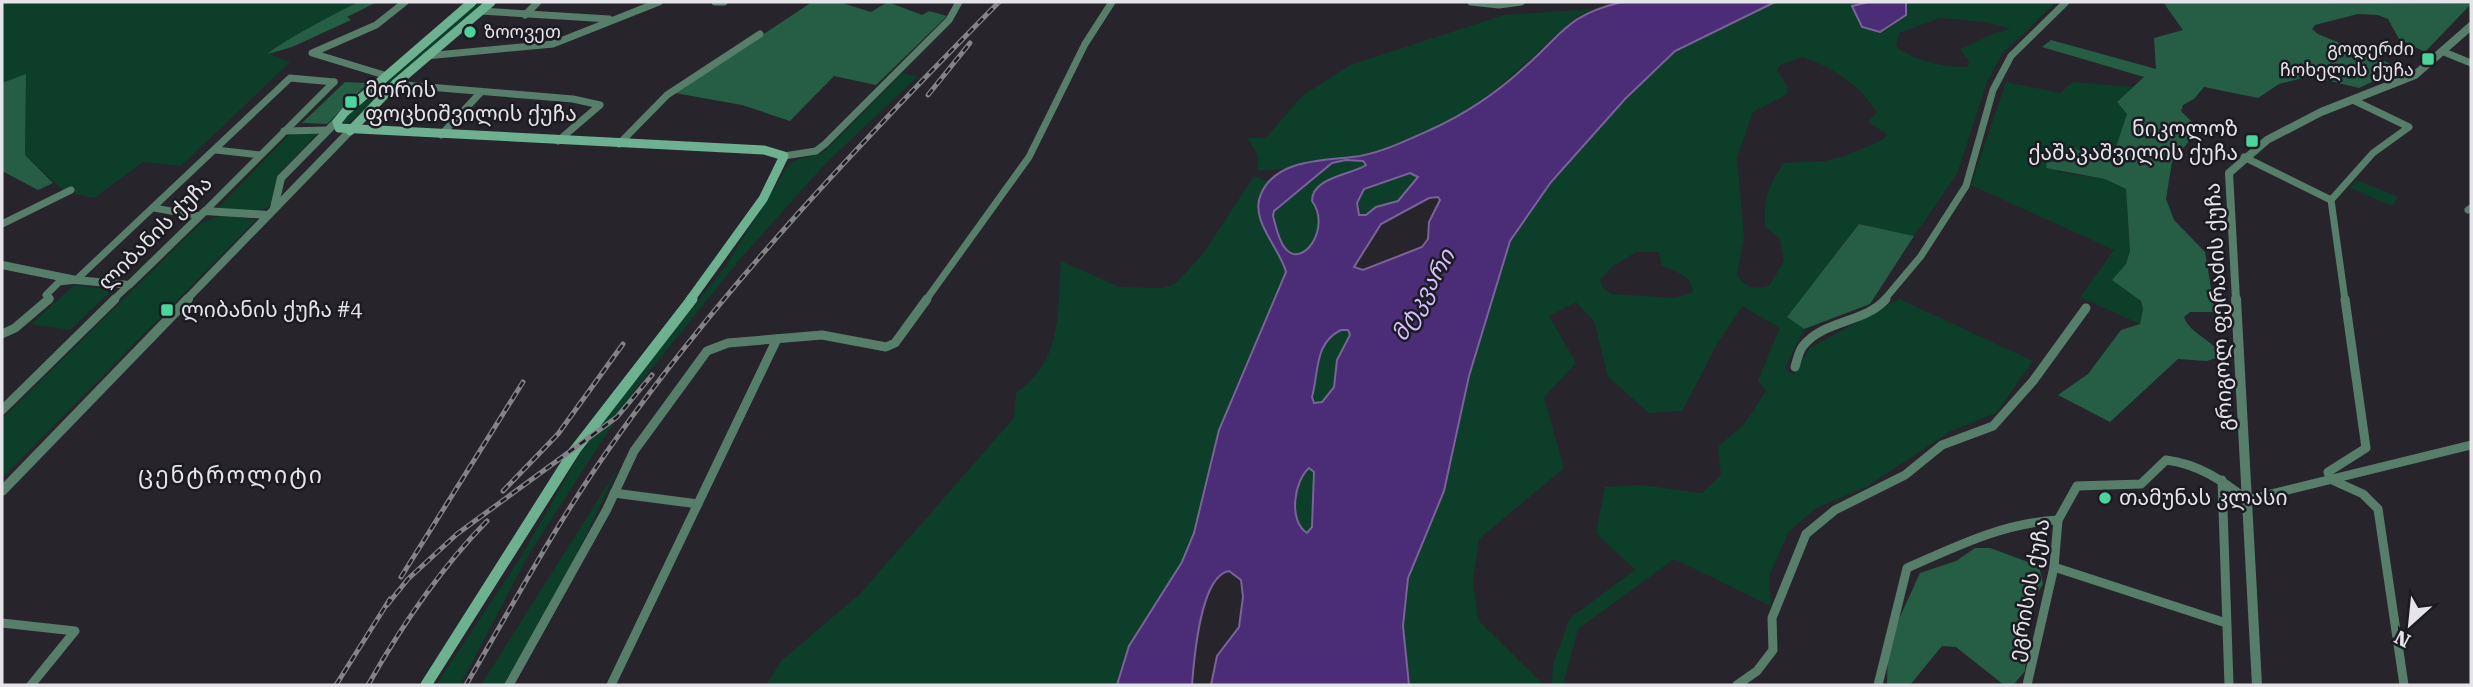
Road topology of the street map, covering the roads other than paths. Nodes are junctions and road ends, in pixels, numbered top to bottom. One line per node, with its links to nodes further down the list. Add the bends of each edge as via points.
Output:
1 (405, 2): 21 (street, via 376,25 312,53)
2 (472, 2): 21 (main road)
3 (491, 2): 13 (main road)
4 (538, 2): 14 (street)
5 (659, 2): 15 (street)
6 (715, 2): 7 (street)
7 (724, 2)
8 (958, 2): 34 (street, via 948,20 825,144 816,151)
9 (1112, 2): 49 (street, via 1084,44 1028,157 895,343 886,347 822,335)
10 (1471, 2): 11 (street)
11 (1521, 2)
12 (2066, 2): 50 (street, via 2011,56 1993,90 1966,186 1921,256 1878,308 1829,328 1802,346)
13 (480, 11): 14 (street); 19 (main road)
14 (526, 15): 15 (street)
15 (611, 19): 19 (street, via 553,44)
16 (2471, 26): 18 (street, გრიგოლ ფერაძის ქუჩა)
17 (760, 34): 31 (street, via 667,95)
18 (2444, 52): 20 (street); 24 (street, გრიგოლ ფერაძის ქუჩა, via 2415,75)
19 (426, 56): 27 (main road)
20 (2471, 63)
21 (384, 75): 25 (main road)
22 (404, 85): 23 (street)
23 (481, 92): 29 (street); 30 (street, via 600,105)
24 (2353, 100): 35 (street, გრიგოლ ფერაძის ქუჩა, via 2310,117); 39 (street, via 2409,127 2373,153)
25 (340, 118): 26 (street); 27 (main road, via 337,125)
26 (327, 130): 28 (street); 36 (street)
27 (350, 131): 29 (main road); 37 (street)
28 (284, 132): 32 (street, ლიბანის ქუჩა, via 334,82 290,78); 33 (street, ლიბანის ქუჩა)
29 (441, 135): 30 (main road)
30 (558, 141): 31 (main road)
31 (619, 144): 34 (main road, via 764,150)
32 (216, 150): 33 (street); 40 (street)
33 (260, 155): 42 (street, ლიბანის ქუჩა)
34 (784, 156): 64 (main road, via 733,245 575,450)
35 (2244, 157): 39 (street); 57 (street, გრიგოლ ფერაძის ქუჩა, via 2229,173)
36 (296, 160): 37 (street, via 294,164 301,168); 41 (street, via 281,178)
37 (320, 162): 41 (street)
38 (71, 190): 43 (street)
39 (2331, 200): 53 (street, via 2366,448 2328,472)
40 (154, 208): 42 (street); 45 (street)
41 (271, 212): 42 (street); 55 (street)
42 (202, 213): 46 (street, ლიბანის ქუჩა)
43 (2, 224)
44 (2, 265): 45 (street)
45 (76, 280): 46 (street); 48 (street, via 59,282 46,295 50,298)
46 (129, 285): 51 (street, ლიბანის ქუჩა)
47 (2086, 307): 67 (street, via 2033,381 1993,426 1942,445 1905,475 1835,510 1806,534 1772,618 1773,650 1757,671)
48 (2, 334)
49 (777, 339): 56 (street, via 728,343 707,351 634,451); 58 (street)
50 (1795, 367)
51 (2, 410)
52 (2471, 445): 53 (street)
53 (2330, 479): 57 (street); 72 (street, via 2356,489 2378,509)
54 (2222, 480): 57 (street, ეგრისის ქუჩა); 59 (street, ეგრისის ქუჩა, via 2205,469 2166,460 2141,485 2077,486); 62 (street)
55 (2, 491)
56 (614, 494): 58 (street); 65 (street)
57 (2247, 500): 71 (street, გრიგოლ ფერაძის ქუჩა)
58 (698, 504): 66 (street)
59 (2058, 520): 60 (street, ეგრისის ქუჩა); 68 (street, via 2023,522 1989,532 1907,568)
60 (2054, 568): 62 (street); 69 (street, ეგრისის ქუჩა)
61 (2, 623): 63 (street, via 75,631)
62 (2226, 623): 70 (street)
63 (31, 685)
64 (426, 685)
65 (509, 685)
66 (611, 685)
67 (1737, 685)
68 (1878, 685)
69 (2027, 685)
70 (2229, 685)
71 (2257, 685)
72 (2404, 685)

